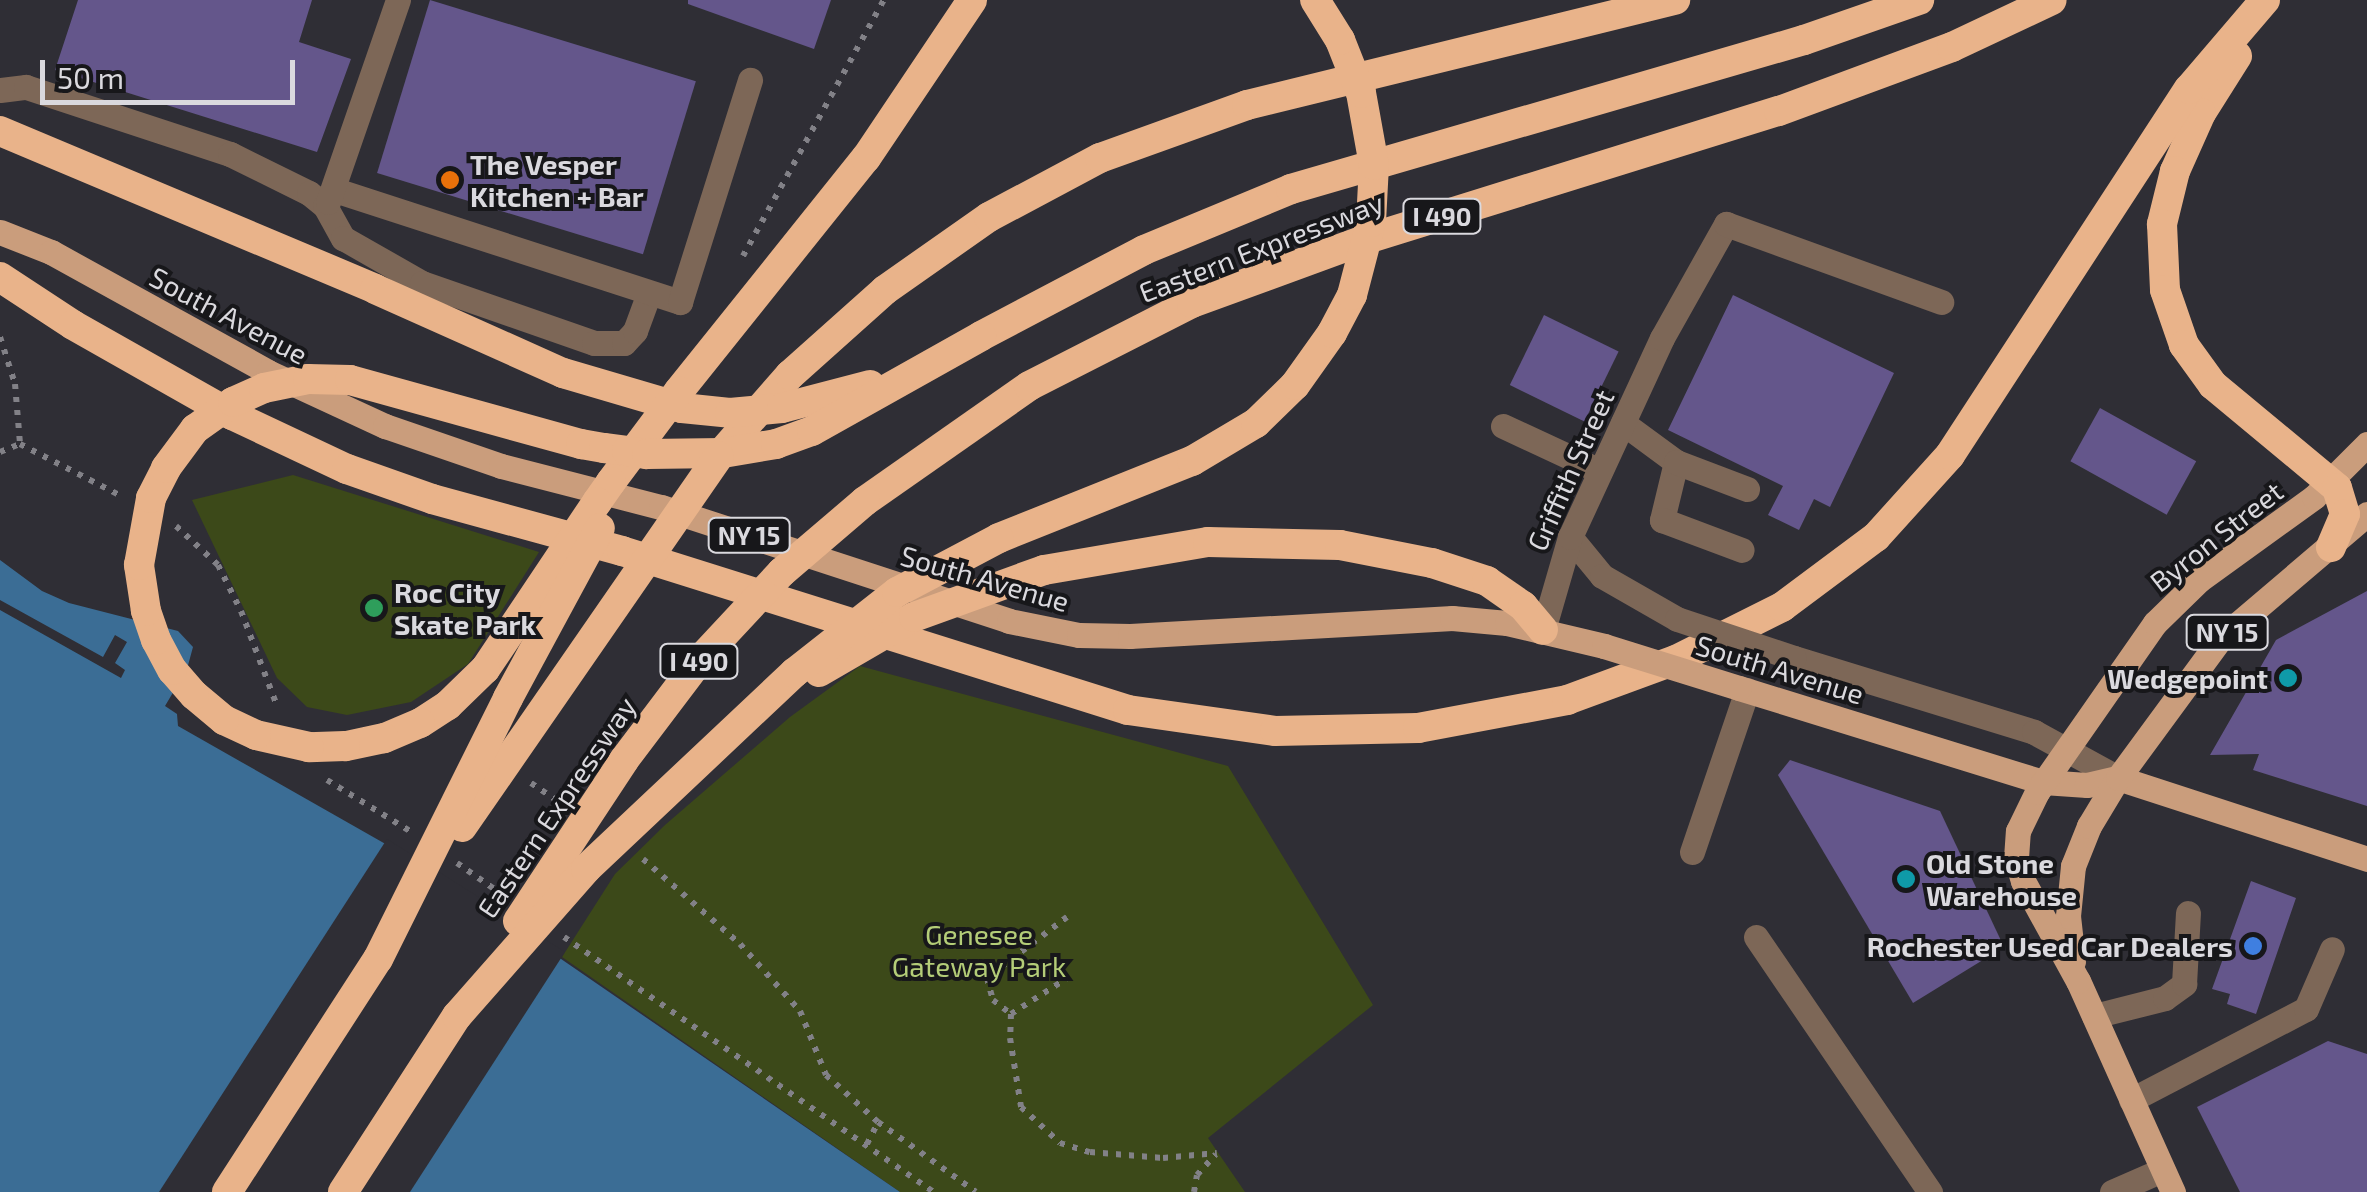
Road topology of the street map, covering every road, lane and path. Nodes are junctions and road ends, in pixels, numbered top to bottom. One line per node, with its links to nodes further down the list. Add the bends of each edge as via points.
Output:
1 (398, 0): 13 (street)
2 (884, 0): 15 (path)
3 (972, 0): 20 (highway, via 866,158)
4 (1316, 0): 37 (highway, bridge, via 1361,93 1372,148 1371,222 1352,295 1295,385 1256,423 1209,453 937,567 860,617)
5 (1676, 0): 51 (highway, bridge, via 1248,105 1100,158 989,218 885,290 790,375 719,456 578,654)
6 (1918, 0): 19 (highway, via 1804,40 1291,190 1144,250)
7 (2052, 0): 55 (highway, Eastern Expressway / I 490, bridge, via 1809,101 1308,258 1192,302 1029,386 865,501 749,605 660,711)
8 (2264, 0): 16 (highway, via 2189,89 1950,455 1858,553 1763,618 1654,670 1567,700 1418,728 1275,731 1128,710 622,551 432,500 346,469 232,415)
9 (2276, 0): 28 (highway, via 2182,152 2164,208 2162,274 2173,319 2201,372 2238,410)
10 (750, 80): 17 (street, via 680,302)
11 (0, 90): 13 (street, via 26,87 213,148)
12 (0, 131): 19 (highway, bridge, via 573,377 644,399 713,412 782,408 890,378)
13 (330, 198): 17 (street); 17 (street, via 342,238 422,283 594,344 618,346 630,338)
14 (0, 232): 34 (main road, South Avenue / NY 15, via 52,252 255,366 385,426 501,466 661,506 1009,621 1115,636 1410,617)
15 (738, 263)
16 (0, 277)
17 (649, 292)
18 (1940, 302): 21 (street, Griffith Street, via 1726,224)
19 (981, 336): 20 (highway, bridge, via 812,431 724,454 647,454 637,452 626,452 581,444 350,380 264,388 195,429 151,498 139,565 156,640 194,695 256,736 328,747 402,731 473,684 596,502 622,467 634,452 645,436)
20 (679, 391): 51 (highway, bridge, via 524,668)
21 (1623, 423): 26 (street); 27 (street, Griffith Street)
22 (1503, 426): 27 (street)
23 (20, 444): 25 (path)
24 (2367, 444): 28 (main road, Byron Street)
25 (0, 452)
26 (1676, 462): 29 (street); 33 (street, via 1662,520)
27 (1600, 471): 31 (street, Griffith Street)
28 (2331, 481): 32 (highway, via 2346,514); 36 (main road, Byron Street, via 2168,610)
29 (1747, 490)
30 (2367, 514): 32 (main road, NY 15)
31 (1570, 537): 34 (street, Griffith Street); 36 (street, South Avenue, bridge, via 1602,576 1676,619 2022,727)
32 (2331, 547): 39 (main road, NY 15, via 2212,647)
33 (1742, 550)
34 (1543, 630): 35 (main road, South Avenue / NY 15, bridge); 37 (highway, bridge, via 1488,581 1432,563 1340,545 1208,542 1044,570 938,606 777,701)
35 (1743, 689): 40 (main road, South Avenue / NY 15); 42 (street)
36 (2067, 748): 39 (street, South Avenue); 40 (main road, Byron Street)
37 (697, 764): 55 (highway, bridge, via 563,894)
38 (311, 771): 41 (path)
39 (2118, 778): 40 (main road, South Avenue, via 2086,785); 44 (main road, South Avenue); 53 (main road, NY 15, via 2073,866 2069,934)
40 (2044, 782): 53 (main road, NY 15, via 2022,819 2016,858 2022,882)
41 (417, 836)
42 (1692, 852)
43 (449, 858): 45 (path)
44 (2367, 859)
45 (514, 902)
46 (2188, 912): 56 (street, via 2184,984 2165,998)
47 (1067, 916): 54 (path, via 987,978 993,1000)
48 (562, 935): 59 (path)
49 (1756, 937): 65 (street)
50 (2332, 950): 57 (street, via 2306,1009)
51 (378, 959): 61 (highway)
52 (1066, 978): 54 (path)
53 (2078, 980): 56 (main road, NY 15)
54 (1012, 1014): 64 (path, via 1021,1108 1060,1143 1090,1152 1164,1158 1217,1153 1197,1175)
55 (457, 1016): 62 (highway, I 490)
56 (2094, 1016): 57 (main road, NY 15)
57 (2132, 1100): 60 (main road, NY 15)
58 (878, 1122): 59 (path)
59 (867, 1144): 63 (path)
60 (2168, 1181): 66 (street)
61 (227, 1192)
62 (343, 1192)
63 (933, 1192)
64 (1194, 1192)
65 (1930, 1192)
66 (2112, 1192)

